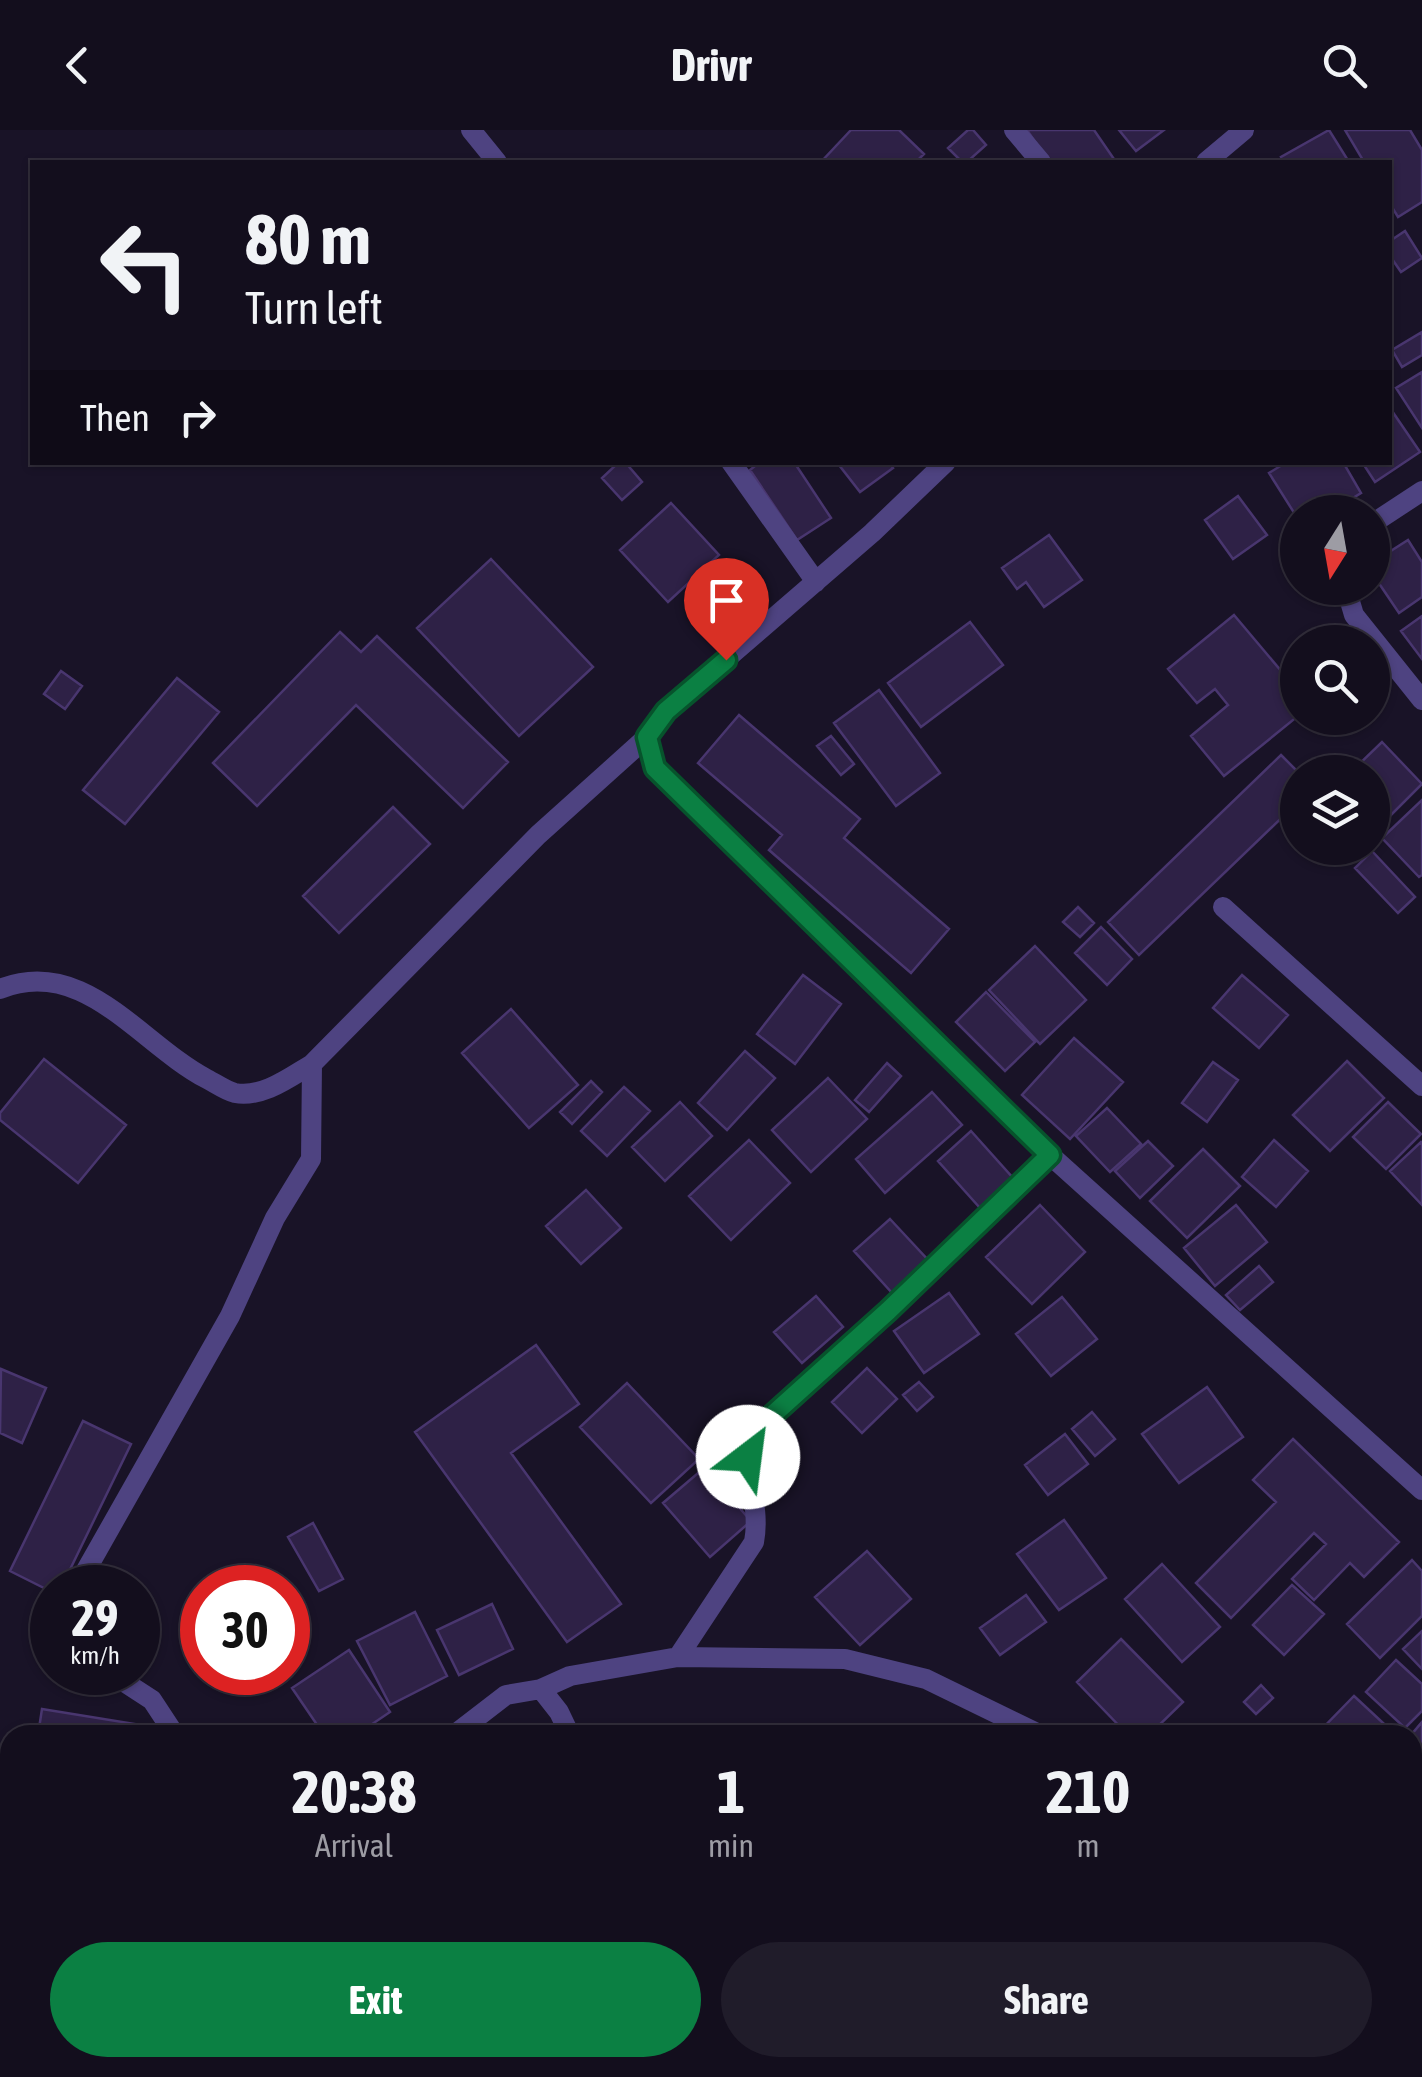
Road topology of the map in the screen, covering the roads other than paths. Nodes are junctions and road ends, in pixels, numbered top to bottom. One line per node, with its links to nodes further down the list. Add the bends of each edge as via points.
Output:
1 (471, 130): 4 (street)
2 (1014, 130): 5 (street)
3 (1244, 130): 6 (street)
4 (496, 160)
5 (1038, 160)
6 (1208, 160)
7 (733, 465): 11 (street)
8 (943, 465): 11 (street)
9 (1422, 491): 10 (street)
10 (1390, 512)
11 (816, 582): 14 (street, via 666,711)
12 (1351, 605): 13 (street)
13 (1422, 700)
14 (647, 737): 17 (street, via 538,834); 19 (street, via 655,768)
15 (1224, 907): 18 (street)
16 (0, 990): 17 (street, via 56,981 95,997 190,1070 235,1093 270,1090)
17 (312, 1064): 21 (street, via 311,1159)
18 (1422, 1086)
19 (1050, 1155): 20 (street); 22 (street, via 758,1428 748,1457 758,1520 754,1542)
20 (1422, 1490)
21 (89, 1565)
22 (678, 1657): 23 (street, via 570,1676); 28 (street, via 846,1659 926,1679)
23 (540, 1689): 26 (street, via 506,1695); 27 (street)
24 (144, 1695): 25 (street)
25 (168, 1725)
26 (467, 1725)
27 (565, 1725)
28 (1020, 1725)

